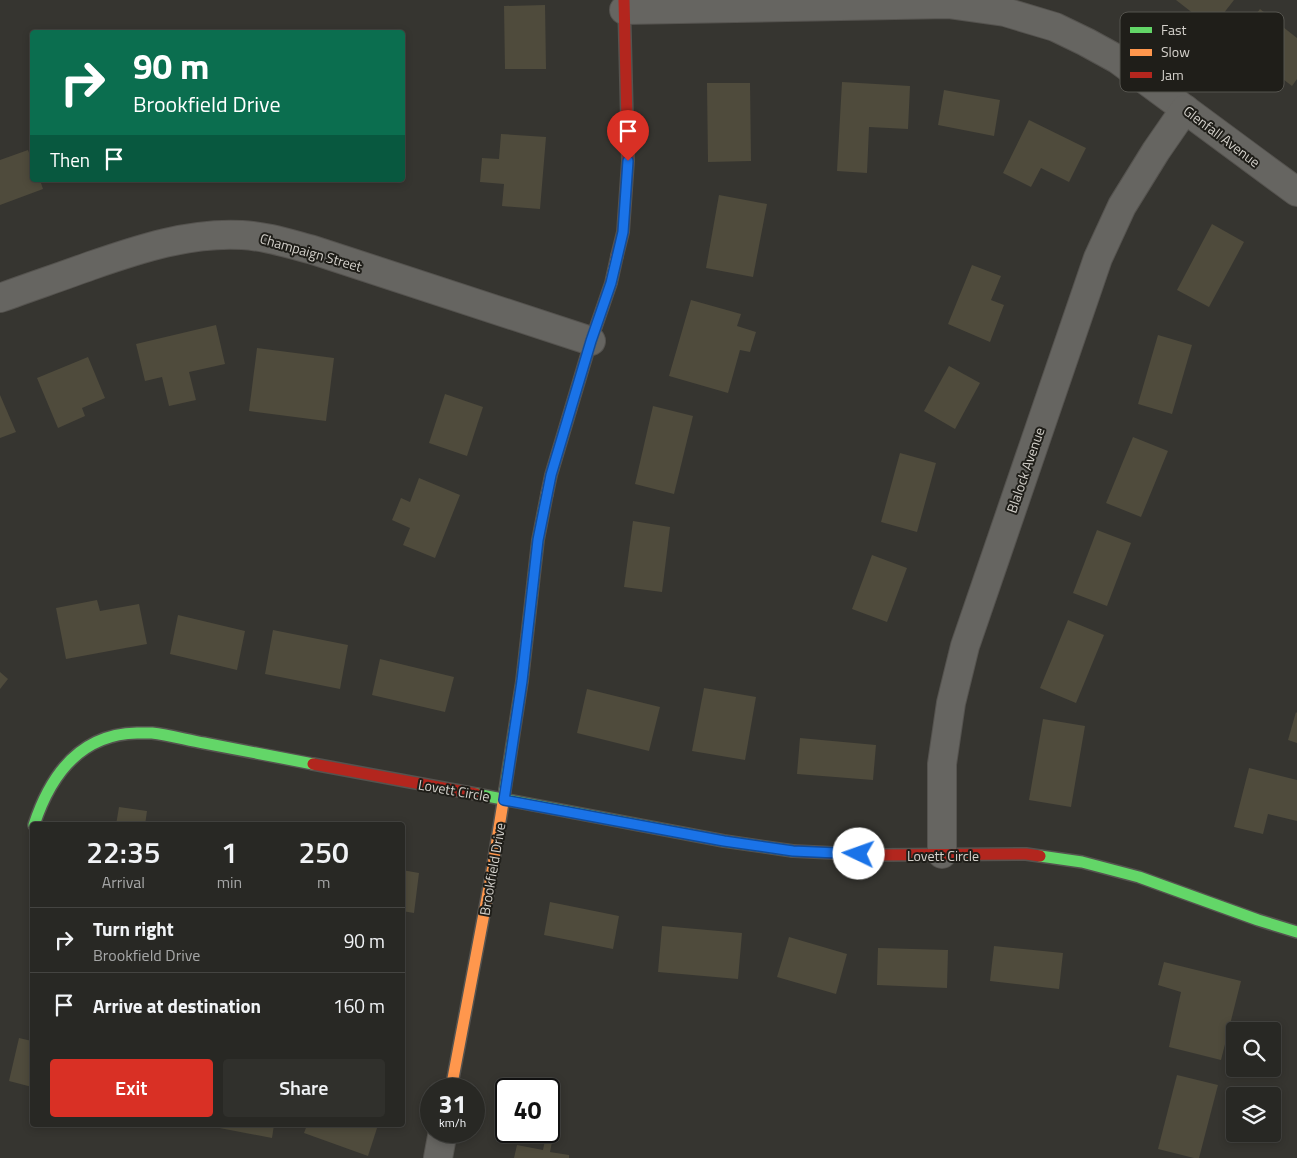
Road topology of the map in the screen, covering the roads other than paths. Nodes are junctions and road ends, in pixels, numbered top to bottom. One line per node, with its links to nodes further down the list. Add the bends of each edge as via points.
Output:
1 (624, 5): 2 (street, Glenfall Avenue, via 948,4 1005,12 1055,27); 7 (street, Brookfield Drive, via 628,161 623,232 611,283)
2 (1120, 62)
3 (1162, 92): 4 (street, Glenfall Avenue)
4 (1185, 109): 5 (street, Glenfall Avenue); 10 (street, Blalock Avenue, via 1122,206 1098,258 965,646 951,703 942,764)
5 (1297, 192)
6 (0, 298): 7 (street, Champaign Street, via 173,241 209,235 243,235 313,250)
7 (591, 341): 8 (street, Brookfield Drive, via 551,475 538,540)
8 (504, 800): 9 (street, Lovett Circle, via 150,734 122,734 88,746 67,764 40,806); 10 (street, Lovett Circle, via 793,851); 12 (street, Brookfield Drive)
9 (35, 822)
10 (942, 854): 11 (street, Lovett Circle, via 1026,854 1082,862 1139,877)
11 (1297, 932)
12 (453, 1078)
13 (441, 1143): 14 (street)
14 (438, 1158)

